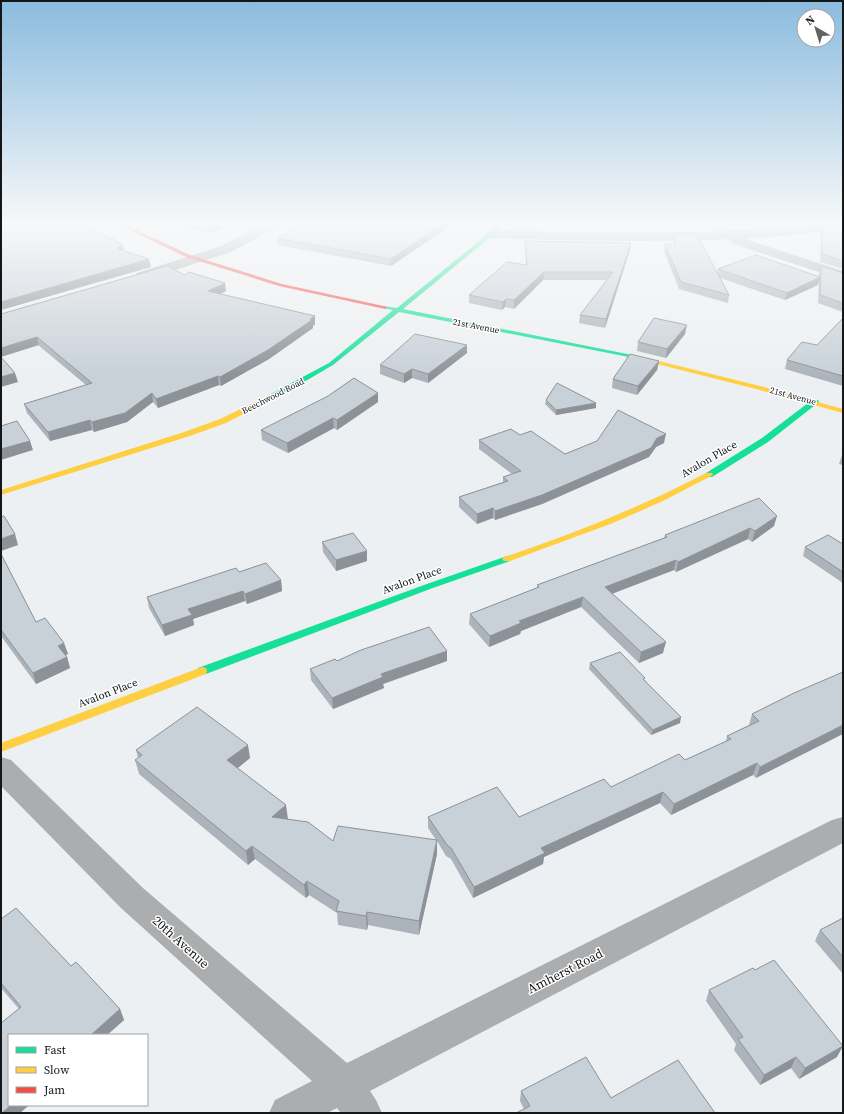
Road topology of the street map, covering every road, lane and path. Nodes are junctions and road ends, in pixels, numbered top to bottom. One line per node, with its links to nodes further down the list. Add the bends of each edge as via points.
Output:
1 (148, 274): 4 (street)
2 (245, 274): 5 (street, 21st Avenue, via 281,285)
3 (441, 274): 5 (street, Beechwood Road)
4 (132, 279)
5 (397, 310): 6 (street, 21st Avenue, via 616,353); 8 (street, Beechwood Road, via 331,364 284,391 222,421 153,446)
6 (815, 402): 7 (street, 21st Avenue); 9 (street, Avalon Place, via 782,427 717,469 665,497 592,530 467,572 190,674)
7 (843, 411)
8 (1, 493)
9 (1, 748)
10 (1, 768): 12 (street, 20th Avenue, via 132,898)
11 (843, 829): 12 (street, Amherst Road)
12 (343, 1084): 13 (street, Amherst Road); 14 (street, 20th Avenue)
13 (288, 1113)
14 (363, 1113)

